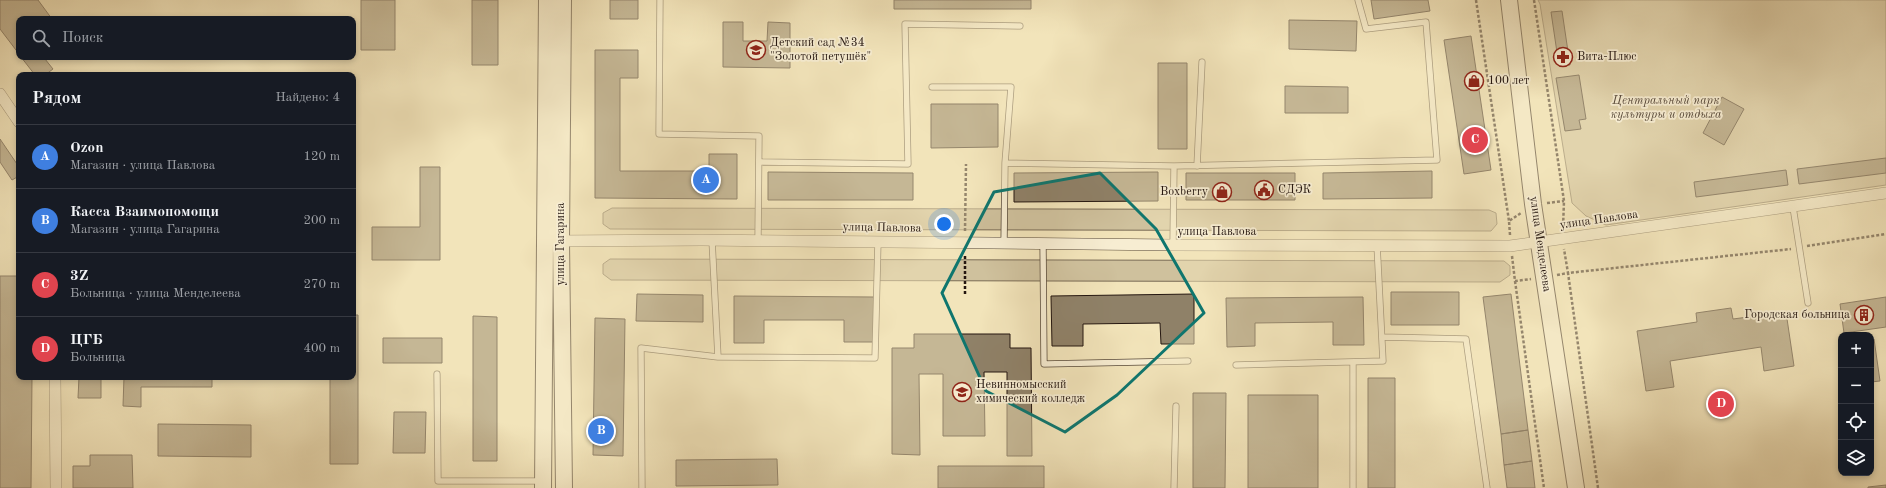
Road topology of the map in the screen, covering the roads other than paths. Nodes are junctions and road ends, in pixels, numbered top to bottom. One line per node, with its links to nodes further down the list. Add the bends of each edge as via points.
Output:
1 (547, 0): 20 (main road, улица Гагарина)
2 (563, 0): 20 (main road, улица Гагарина)
3 (660, 0): 11 (lane, via 659,134 759,136)
4 (1358, 0): 14 (lane, via 1366,29 1426,22 1437,160)
5 (1509, 0): 19 (main road, улица Менделеева)
6 (1020, 26): 11 (lane, via 905,24 908,164)
7 (1202, 62): 14 (lane)
8 (932, 87): 12 (lane, via 1011,88)
9 (0, 94): 10 (street)
10 (16, 118)
11 (759, 162): 18 (lane)
12 (1005, 163): 13 (lane); 22 (lane)
13 (1174, 166): 14 (lane); 24 (lane)
14 (1197, 166)
15 (1886, 193): 16 (street, улица Павлова)
16 (1793, 206): 19 (street, улица Павлова); 26 (lane)
17 (712, 240): 18 (street, улица Павлова); 20 (street, улица Павлова); 28 (lane)
18 (758, 240): 21 (street, улица Павлова)
19 (1539, 240): 25 (street, улица Павлова, via 1510,246); 42 (main road, улица Менделеева)
20 (553, 241): 35 (main road, улица Гагарина); 37 (main road, улица Гагарина)
21 (878, 241): 22 (street, улица Павлова); 28 (lane, via 875,358)
22 (1004, 242): 23 (street, улица Павлова)
23 (1043, 243): 24 (street, улица Павлова); 29 (lane, via 1044,364)
24 (1173, 245): 25 (street, улица Павлова)
25 (1377, 245): 27 (lane)
26 (1808, 303)
27 (1382, 337): 30 (lane, via 1383,361); 41 (lane, via 1466,339)
28 (718, 357): 38 (lane, via 642,348)
29 (1188, 361)
30 (1353, 362): 31 (lane); 40 (lane)
31 (1236, 365)
32 (437, 374): 35 (lane, via 438,481)
33 (55, 380): 36 (street)
34 (1176, 406): 39 (lane)
35 (543, 484)
36 (56, 488)
37 (564, 488)
38 (642, 488)
39 (1174, 488)
40 (1353, 488)
41 (1487, 488)
42 (1576, 488)

